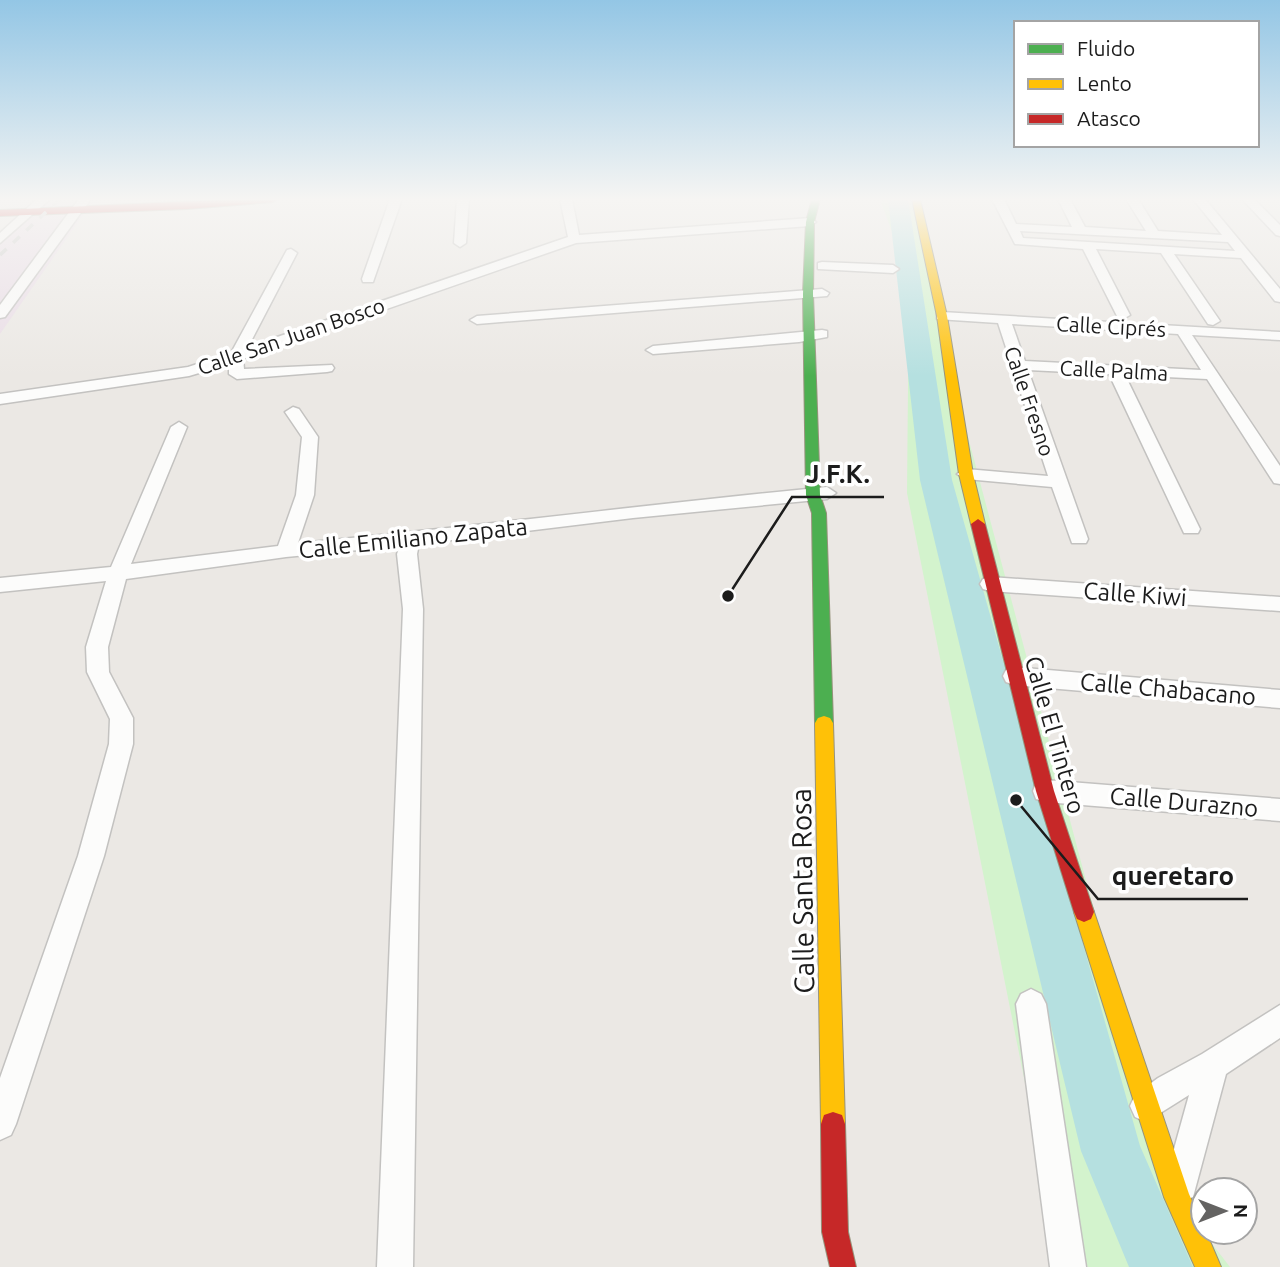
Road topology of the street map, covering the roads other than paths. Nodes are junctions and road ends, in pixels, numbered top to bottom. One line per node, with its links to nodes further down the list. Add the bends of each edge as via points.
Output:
1 (45, 258): 14 (street)
2 (288, 258): 24 (street)
3 (375, 258): 11 (street)
4 (519, 258): 24 (street, Calle San Juan Bosco)
5 (929, 258): 16 (street, Calle El Tintero)
6 (1094, 258): 15 (street)
7 (1171, 258): 19 (street)
8 (1249, 258): 13 (street)
9 (818, 259): 10 (street); 12 (street, Calle Santa Rosa)
10 (894, 269)
11 (368, 279)
12 (815, 294): 18 (street); 21 (street, Calle Santa Rosa)
13 (1280, 298)
14 (0, 314)
15 (1123, 315)
16 (942, 316): 17 (street, Calle Ciprés); 33 (street, Calle El Tintero)
17 (1003, 319): 20 (street, Calle Ciprés); 25 (street, Calle Fresno)
18 (477, 320)
19 (1213, 321)
20 (1182, 330): 22 (street, Calle Ciprés); 28 (street)
21 (816, 335): 23 (street); 32 (street, Calle Santa Rosa)
22 (1280, 336)
23 (653, 350)
24 (236, 357): 26 (street, via 239,376); 29 (street, Calle San Juan Bosco, via 188,371)
25 (1018, 365): 27 (street, Calle Palma); 35 (street, Calle Fresno)
26 (327, 368)
27 (1115, 370): 28 (street, Calle Palma); 37 (street)
28 (1210, 375): 34 (street)
29 (0, 399)
30 (293, 412): 40 (street, via 310,437 305,495)
31 (179, 427): 41 (street)
32 (824, 452): 36 (street, Calle Santa Rosa); 36 (street, Calle Santa Rosa)
33 (966, 474): 35 (street); 42 (street, Calle El Tintero)
34 (1280, 480)
35 (1058, 482): 38 (street, Calle Fresno)
36 (820, 494): 39 (street, Calle Emiliano Zapata); 56 (street, Calle Santa Rosa, via 835,1232)
37 (1191, 529)
38 (1079, 539)
39 (410, 546): 40 (street, Calle Emiliano Zapata, via 356,543); 55 (street, via 413,609)
40 (286, 551): 41 (street, Calle Emiliano Zapata)
41 (118, 573): 43 (street, Calle Emiliano Zapata); 53 (street, via 97,647 98,672 122,718 121,744 91,856)
42 (990, 584): 44 (street, Calle Kiwi); 45 (street, Calle El Tintero)
43 (0, 585)
44 (1280, 604)
45 (1014, 676): 46 (street, Calle Chabacano); 47 (street, Calle El Tintero)
46 (1280, 699)
47 (1045, 791): 48 (street, Calle Durazno); 52 (street, Calle El Tintero)
48 (1280, 810)
49 (1031, 1004): 57 (street)
50 (1280, 1020): 51 (street)
51 (1213, 1065): 52 (street); 54 (street)
52 (1146, 1106): 54 (street, Calle El Tintero)
53 (0, 1124)
54 (1177, 1197): 58 (street, Calle El Tintero)
55 (395, 1267)
56 (843, 1267)
57 (1068, 1267)
58 (1208, 1267)

